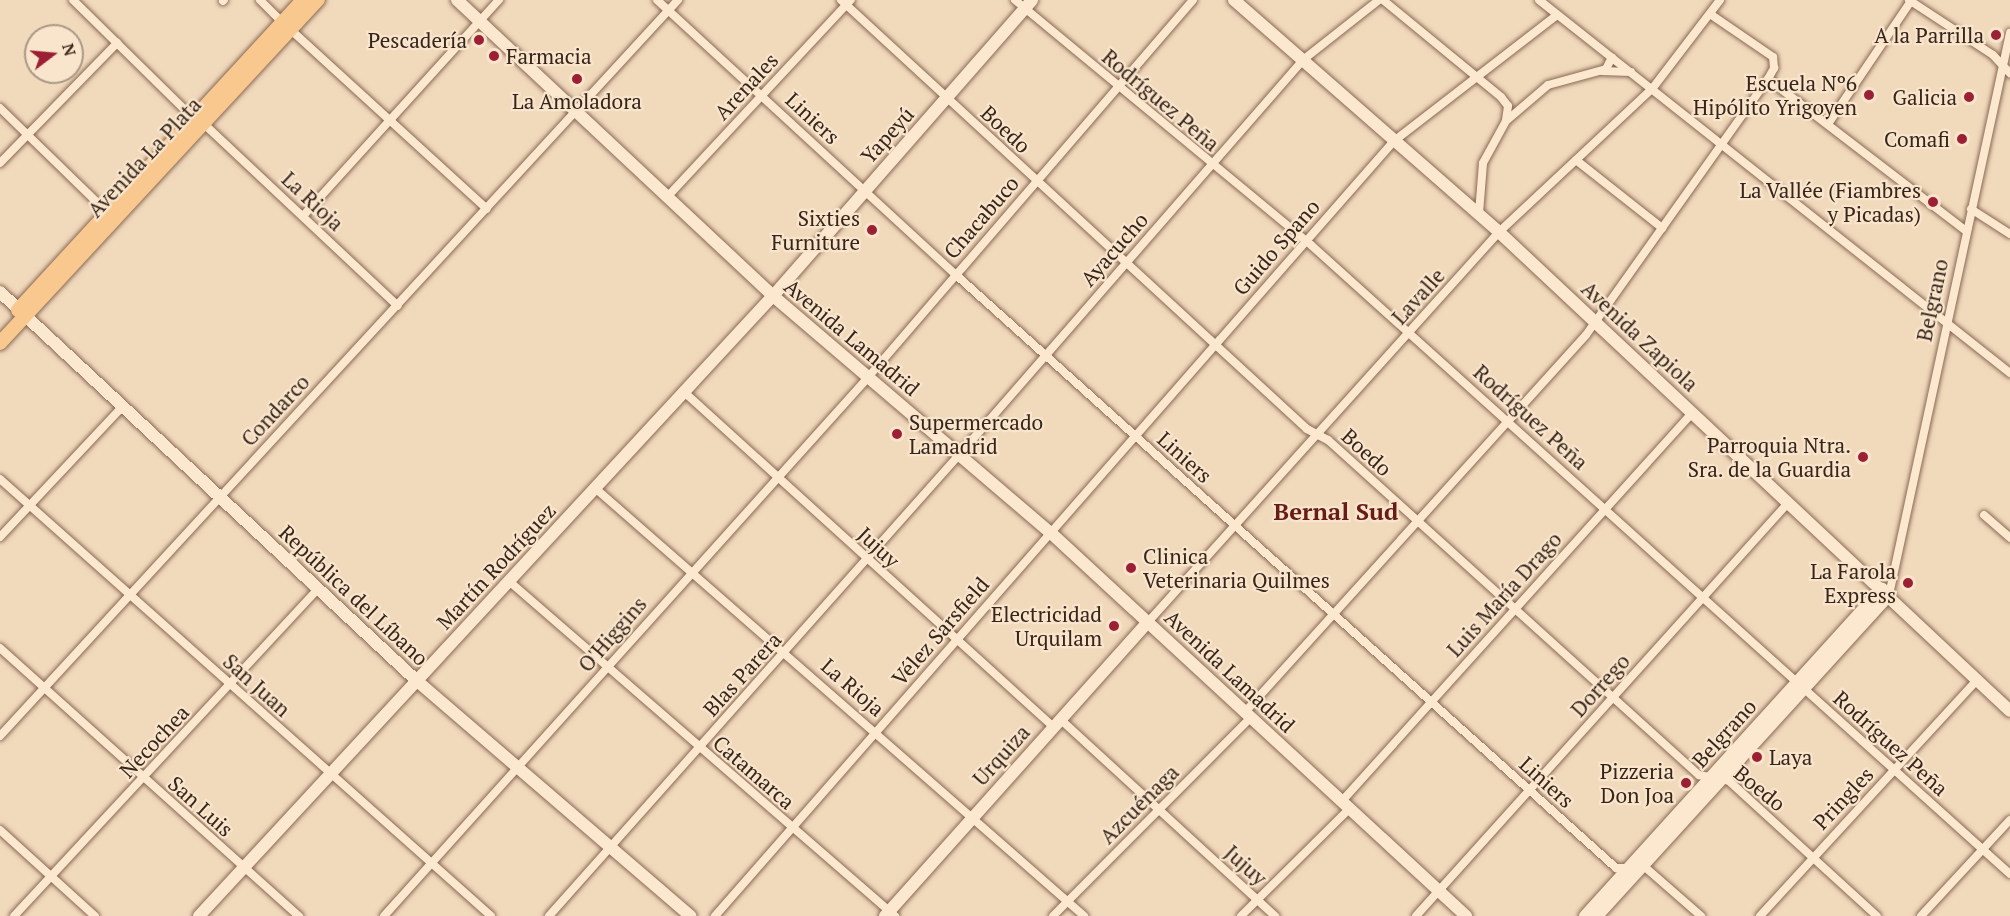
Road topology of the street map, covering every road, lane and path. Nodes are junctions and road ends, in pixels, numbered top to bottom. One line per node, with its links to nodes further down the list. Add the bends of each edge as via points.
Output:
1 (73, 0): 23 (street, La Rioja)
2 (260, 0): 21 (street)
3 (303, 0): 21 (main road, Avenida La Plata)
4 (318, 0): 21 (main road, Avenida La Plata)
5 (457, 0): 20 (street, Avenida Lamadrid)
6 (499, 0): 20 (street)
7 (657, 0): 17 (street, Liniers)
8 (678, 0): 17 (street, Condarco)
9 (1193, 0): 32 (street, Chacabuco)
10 (1234, 0): 25 (street, Avenida Zapiola)
11 (1381, 0): 25 (street, Ayacucho); 30 (street)
12 (1539, 0): 19 (street)
13 (1720, 0): 18 (street, Lavalle)
14 (1910, 1): 26 (street); 41 (street)
15 (846, 2): 34 (street, Arenales); 35 (street, Boedo)
16 (1024, 3): 32 (street, Rodríguez Peña); 35 (street, Yapeyú)
17 (668, 10): 34 (street, Liniers); 37 (street, Condarco)
18 (1710, 14): 31 (street, Azcuénaga, via 1770,54 1774,62); 33 (street, Lavalle)
19 (1557, 15): 24 (street); 30 (street, Guido Spano)
20 (480, 21): 37 (street, Avenida Lamadrid); 38 (street)
21 (286, 26): 38 (street); 39 (main road, Avenida La Plata)
22 (2010, 33): 26 (street, Belgrano)
23 (117, 43): 39 (street, La Rioja); 42 (street)
24 (1612, 57): 27 (street, via 1609,67); 28 (street)
25 (1299, 64): 43 (street, Avenida Zapiola); 47 (street, Ayacucho)
26 (2002, 65): 29 (street); 52 (street, Belgrano)
27 (1601, 71): 28 (street); 40 (street, via 1554,82)
28 (1631, 72): 33 (street)
29 (2010, 73)
30 (1477, 76): 40 (street, via 1505,100); 43 (street, Guido Spano)
31 (1768, 79): 41 (street); 44 (street, Azcuénaga)
32 (1118, 88): 47 (street, Rodríguez Peña); 48 (street, Chacabuco)
33 (1653, 89): 44 (street); 45 (street, Lavalle)
34 (762, 95): 49 (street, Liniers); 50 (street, Arenales)
35 (947, 98): 48 (street, Boedo); 49 (street, Yapeyú)
36 (0, 108): 42 (street)
37 (578, 109): 50 (street, Avenida Lamadrid); 51 (street, Condarco)
38 (390, 119): 51 (street); 55 (street)
39 (199, 121): 53 (main road, Avenida La Plata); 55 (street, La Rioja); 66 (main road, Avenida La Plata)
40 (1506, 121): 54 (street, via 1483,163)
41 (1828, 124): 57 (street)
42 (28, 135): 46 (street); 53 (street)
43 (1394, 141): 54 (street, Avenida Zapiola); 60 (street, Guido Spano)
44 (1721, 143): 56 (street, Azcuénaga); 68 (street)
45 (1576, 160): 56 (street); 58 (street, Lavalle)
46 (0, 163)
47 (1212, 165): 60 (street, Rodríguez Peña); 61 (street, Ayacucho)
48 (1036, 182): 61 (street, Boedo); 62 (street, Chacabuco)
49 (863, 190): 62 (street, Liniers); 64 (street, Yapeyú)
50 (668, 196): 64 (street, Avenida Lamadrid)
51 (487, 209): 65 (street, Condarco)
52 (1971, 209): 57 (street, Belgrano); 59 (street)
53 (107, 212): 66 (main road, Avenida La Plata)
54 (1479, 213): 58 (street, Avenida Zapiola)
55 (303, 216): 65 (street, La Rioja)
56 (1662, 228): 67 (street, Azcuénaga)
57 (1966, 231): 68 (street, Belgrano)
58 (1499, 232): 67 (street, Avenida Zapiola); 70 (street, Lavalle)
59 (2010, 234)
60 (1306, 241): 70 (street, Rodríguez Peña); 72 (street, Guido Spano)
61 (1125, 263): 72 (street, Boedo); 73 (street, Ayacucho)
62 (955, 274): 73 (street, Liniers); 75 (street, Chacabuco)
63 (0, 292): 66 (street, República del Líbano)
64 (772, 295): 75 (street, Avenida Lamadrid); 76 (street, Martín Rodríguez)
65 (398, 306): 86 (street, Condarco)
66 (22, 312): 69 (main road, Avenida La Plata); 71 (main road, Avenida La Plata); 77 (street, República del Líbano)
67 (1596, 321): 78 (street, Avenida Zapiola); 79 (street, Azcuénaga)
68 (1947, 326): 74 (street); 100 (street, Belgrano, via 1892,576)
69 (0, 330)
70 (1410, 332): 79 (street, Rodríguez Peña); 80 (street, Lavalle)
71 (0, 343)
72 (1215, 344): 80 (street, Boedo); 81 (street, Guido Spano)
73 (1046, 354): 81 (street, Liniers); 82 (street, Ayacucho)
74 (2010, 373)
75 (868, 377): 82 (street, Avenida Lamadrid); 83 (street, O'Higgins)
76 (683, 391): 83 (street, Jujuy); 85 (street, Martín Rodríguez)
77 (123, 406): 86 (street, República del Líbano); 88 (street)
78 (1693, 412): 87 (street, Avenida Zapiola); 89 (street, Luis María Drago)
79 (1508, 420): 89 (street, Rodríguez Peña); 91 (street, Azcuénaga)
80 (1317, 435): 91 (street, Boedo); 92 (street, Lavalle)
81 (1135, 436): 92 (street, Liniers); 93 (street, Guido Spano)
82 (959, 455): 93 (street, Avenida Lamadrid); 96 (street, Blas Parera)
83 (777, 476): 96 (street, Jujuy); 97 (street, O'Higgins)
84 (0, 479): 88 (street, San Juan)
85 (595, 488): 97 (street, La Rioja); 98 (street, Martín Rodríguez)
86 (220, 496): 99 (street, República del Líbano); 101 (street, Condarco)
87 (1788, 503): 100 (street, Avenida Zapiola); 102 (street, Dorrego)
88 (29, 505): 94 (street); 101 (street, San Juan)
89 (1605, 509): 102 (street, Rodríguez Peña); 103 (street, Luis María Drago)
90 (1984, 516): 95 (street)
91 (1418, 522): 103 (street, Boedo); 104 (street, Azcuénaga)
92 (1235, 525): 104 (street, Liniers); 105 (street, Lavalle)
93 (1051, 533): 105 (street, Avenida Lamadrid); 106 (street, Vélez Sarsfield)
94 (0, 537)
95 (2010, 538)
96 (866, 560): 106 (street, Jujuy); 108 (street, Blas Parera)
97 (691, 571): 108 (street, La Rioja); 109 (street, O'Higgins)
98 (510, 582): 109 (street, Catamarca); 111 (street, Martín Rodríguez)
99 (318, 590): 111 (street, República del Líbano); 113 (street, Necochea)
100 (1885, 591): 110 (street, Avenida Zapiola); 112 (street, Belgrano)
101 (130, 595): 113 (street, San Juan); 114 (street, Condarco)
102 (1702, 597): 112 (street, Rodríguez Peña); 115 (street, Dorrego)
103 (1514, 610): 115 (street, Boedo); 116 (street, Luis María Drago)
104 (1333, 616): 116 (street, Liniers); 118 (street, Azcuénaga)
105 (1148, 622): 118 (street, Avenida Lamadrid); 119 (street, Urquiza)
106 (956, 640): 119 (street, Jujuy); 120 (street, Vélez Sarsfield)
107 (0, 648): 114 (street, San Luis)
108 (785, 652): 120 (street, La Rioja); 122 (street, Blas Parera)
109 (608, 667): 122 (street, Catamarca); 123 (street, O'Higgins)
110 (1978, 679): 117 (street, Avenida Zapiola); 124 (street, Pringles)
111 (416, 680): 123 (street, República del Líbano); 125 (street, Martín Rodríguez)
112 (1799, 685): 124 (street, Rodríguez Peña); 126 (street, Belgrano)
113 (230, 686): 125 (street, San Juan); 127 (street, Necochea)
114 (45, 689): 121 (street, Condarco); 127 (street, San Luis)
115 (1612, 698): 126 (street, Boedo, via 1699,776); 128 (street, Dorrego)
116 (1431, 703): 128 (street, Liniers); 129 (street, Luis María Drago)
117 (2010, 711)
118 (1248, 715): 129 (street, Avenida Lamadrid); 130 (street, Azcuénaga)
119 (1056, 723): 130 (street, Jujuy); 131 (street, Urquiza)
120 (876, 731): 131 (street, La Rioja); 133 (street, Vélez Sarsfield)
121 (0, 736)
122 (700, 749): 133 (street, Catamarca); 135 (street, Blas Parera)
123 (518, 767): 135 (street, República del Líbano); 138 (street, O'Higgins)
124 (1894, 770): 136 (street, Rodríguez Peña); 137 (street, Pringles)
125 (329, 774): 138 (street, San Juan); 139 (street, Martín Rodríguez)
126 (1717, 777): 137 (street, Boedo); 140 (street, Belgrano); 141 (street, Belgrano)
127 (144, 779): 139 (street, San Luis); 143 (street, Necochea)
128 (1529, 789): 141 (street, Liniers, via 1616,868); 144 (street, Dorrego)
129 (1346, 804): 144 (street, Avenida Lamadrid); 145 (street, Luis María Drago)
130 (1158, 810): 145 (street, Jujuy); 146 (street, Azcuénaga)
131 (973, 815): 146 (street, La Rioja); 147 (street, Urquiza)
132 (2010, 819): 136 (street)
133 (792, 828): 147 (street, Catamarca); 156 (street, Vélez Sarsfield)
134 (0, 830): 143 (street)
135 (612, 848): 154 (street, Blas Parera); 155 (street, República del Líbano)
136 (1982, 849): 142 (street, Rodríguez Peña); 168 (street)
137 (1813, 858): 166 (street, Pringles); 167 (street, Boedo)
138 (431, 864): 152 (street, O'Higgins); 153 (street, San Juan)
139 (243, 868): 150 (street, Martín Rodríguez); 151 (street, San Luis)
140 (1641, 868): 141 (street); 164 (street, Belgrano); 165 (street)
141 (1626, 871): 163 (street, Belgrano)
142 (2010, 874)
143 (51, 876): 148 (street, Necochea); 149 (street)
144 (1440, 891): 161 (street, Dorrego); 162 (street, Avenida Lamadrid)
145 (1257, 900): 159 (street, Luis María Drago); 160 (street, Jujuy)
146 (1068, 902): 157 (street, Azcuénaga); 158 (street, La Rioja)
147 (890, 914)
148 (14, 916)
149 (95, 916)
150 (199, 916)
151 (299, 916)
152 (384, 916)
153 (491, 916)
154 (549, 916)
155 (690, 916)
156 (715, 916)
157 (1053, 916)
158 (1084, 916)
159 (1241, 916)
160 (1275, 916)
161 (1416, 916)
162 (1466, 916)
163 (1585, 916)
164 (1597, 916)
165 (1701, 916)
166 (1760, 916)
167 (1877, 916)
168 (1921, 916)

